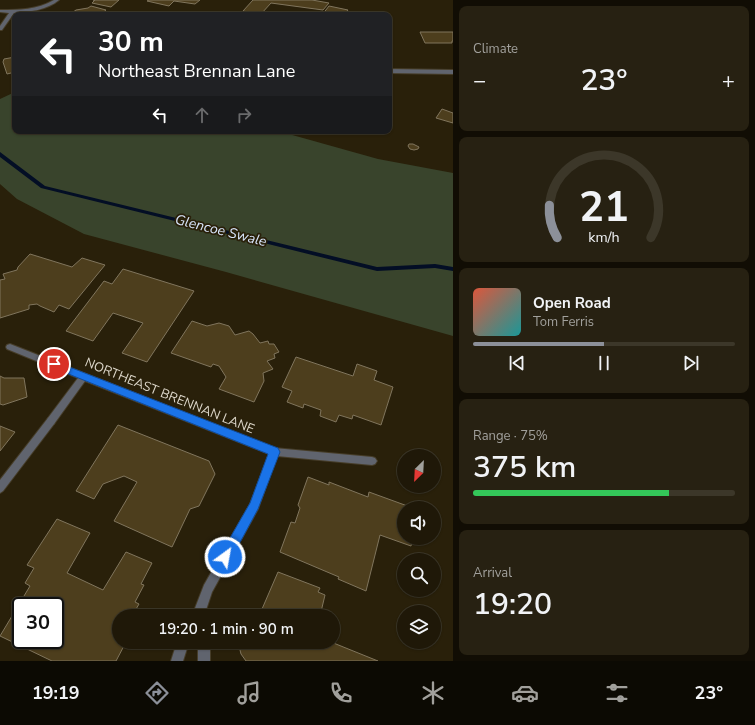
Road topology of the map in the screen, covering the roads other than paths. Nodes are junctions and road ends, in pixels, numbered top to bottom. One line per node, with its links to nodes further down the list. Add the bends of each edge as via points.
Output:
1 (58, 0): 3 (street, via 31,10)
2 (0, 11): 3 (street)
3 (12, 12): 4 (street)
4 (0, 29)
5 (392, 71): 6 (street)
6 (453, 72)
7 (10, 347): 8 (street, NORTHEAST BRENNAN LANE)
8 (84, 376): 9 (street, NORTHEAST BRENNAN LANE); 11 (street)
9 (274, 452): 10 (street, NORTHEAST BRENNAN LANE); 12 (street, via 254,506 208,589)
10 (372, 462)
11 (0, 488)
12 (201, 609)
13 (181, 649): 15 (street)
14 (204, 649): 16 (street)
15 (177, 661)
16 (204, 661)

